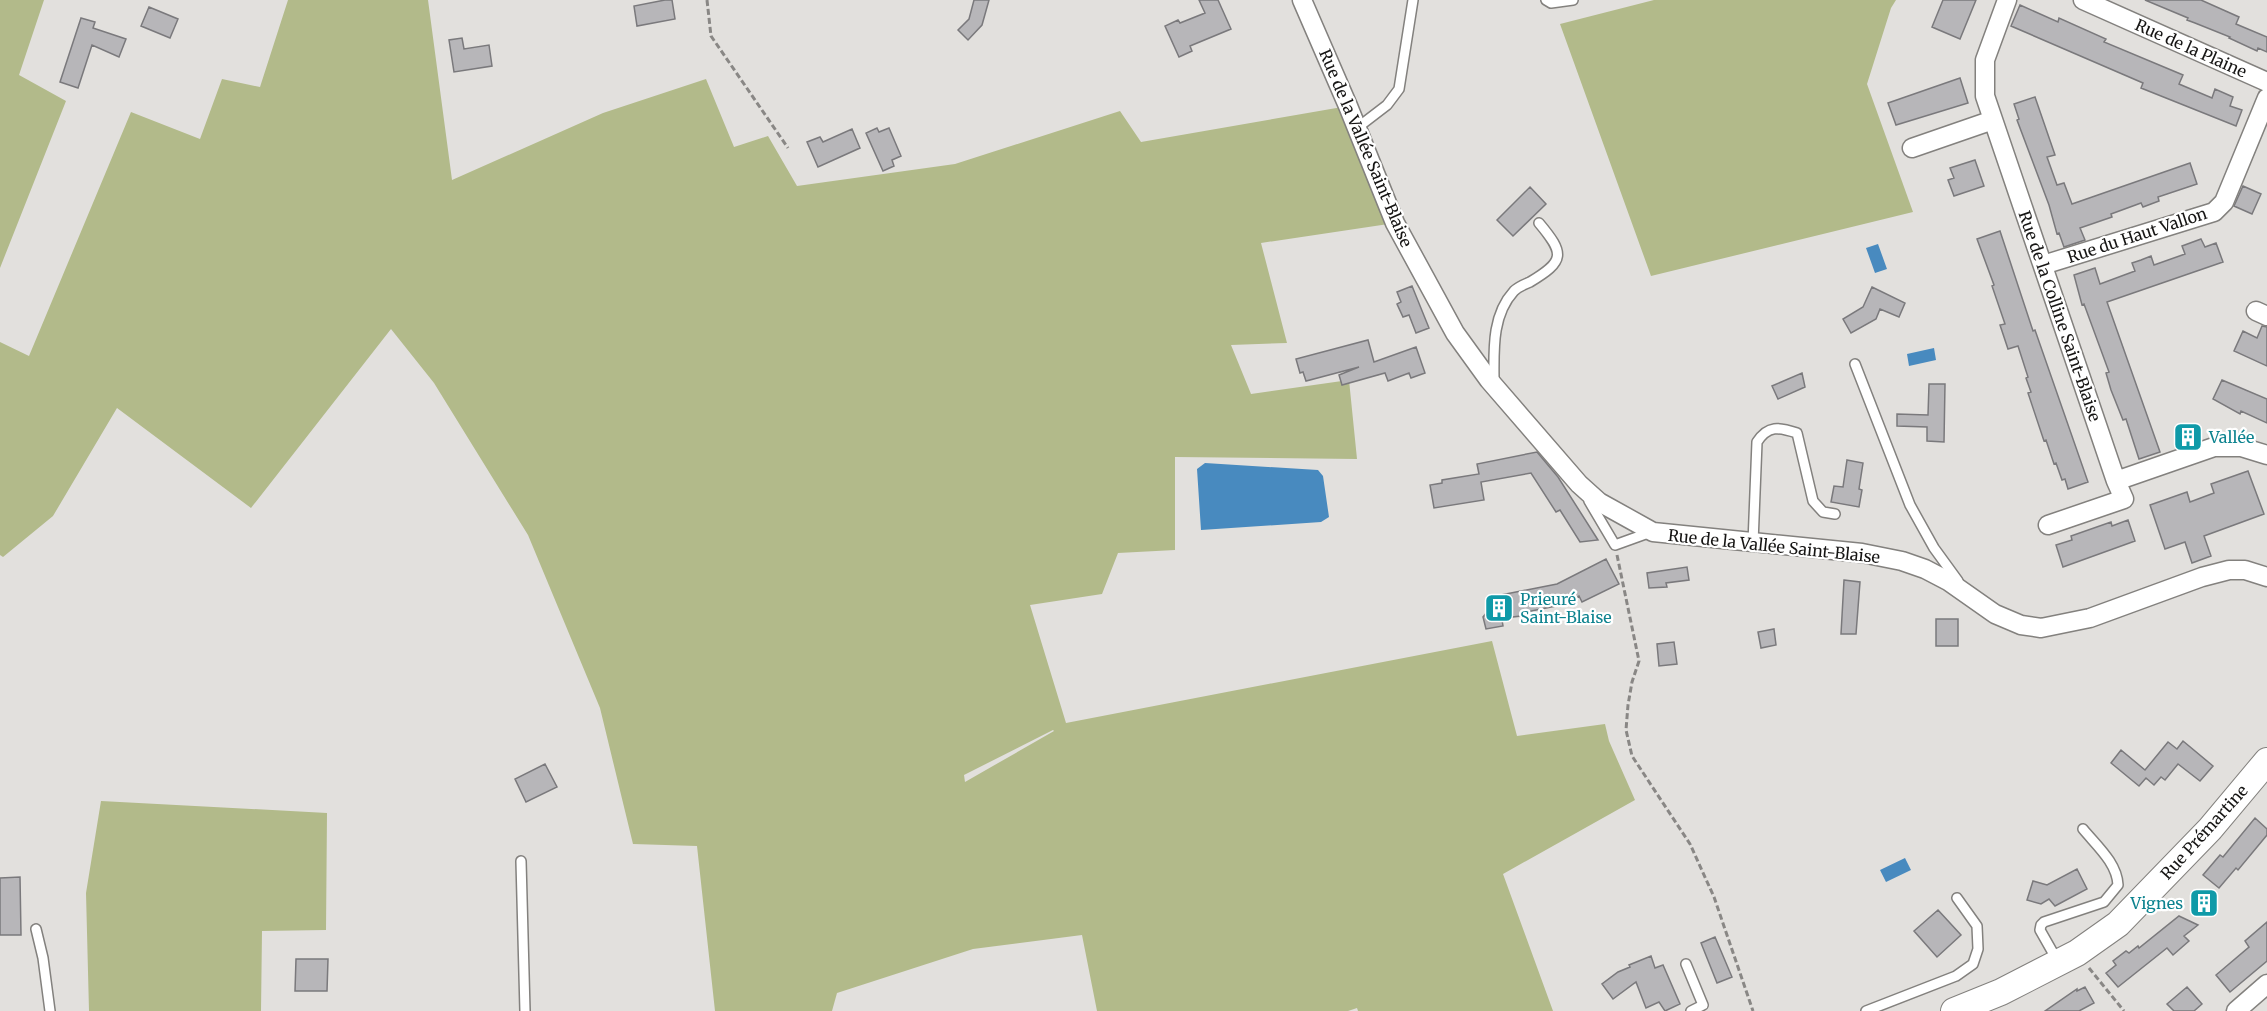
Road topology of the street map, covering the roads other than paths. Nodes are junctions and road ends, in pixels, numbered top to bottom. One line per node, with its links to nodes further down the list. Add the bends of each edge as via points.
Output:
1 (1302, 0): 10 (street, Rue de la Vallée Saint-Blaise)
2 (1413, 0): 10 (lane, via 1398,90 1387,105)
3 (1546, 0): 4 (lane)
4 (1573, 0)
5 (2007, 0): 9 (street, Rue de la Colline Saint-Blaise, via 1985,60 1985,96)
6 (2083, 0): 7 (street, Rue de la Plaine)
7 (2267, 82)
8 (2267, 98): 13 (street, Rue du Haut Vallon, via 2224,202 2214,212)
9 (1993, 120): 11 (street); 13 (street, Rue de la Colline Saint-Blaise)
10 (1356, 128): 15 (street, Rue de la Vallée Saint-Blaise, via 1395,223 1455,333)
11 (1912, 148)
12 (1539, 223): 15 (lane, via 1552,238 1558,251 1557,261 1549,271 1515,290 1499,317 1494,337)
13 (2043, 265): 17 (street, Rue de la Colline Saint-Blaise)
14 (1856, 364): 24 (lane, via 1910,505 1934,548)
15 (1494, 386): 18 (street, Rue de la Vallée Saint-Blaise)
16 (2267, 455): 17 (street, via 2241,447 2214,447)
17 (2116, 481): 20 (street, via 2124,499)
18 (1579, 483): 21 (street, Rue de la Vallée Saint-Blaise, via 1599,502); 21 (lane, via 1615,545)
19 (1835, 514): 22 (lane, via 1823,512 1813,501 1797,433 1780,428 1763,433 1757,442)
20 (2048, 525)
21 (1653, 532): 22 (street, Rue de la Vallée Saint-Blaise)
22 (1753, 543): 24 (street, Rue de la Vallée Saint-Blaise, via 1862,553 1902,561 1925,569)
23 (2267, 578): 24 (street, Rue de la Vallée Saint-Blaise, via 2245,570 2229,570 2090,618 2041,628 1995,614)
24 (1968, 595)
25 (2267, 761): 30 (street, Rue Prémartine, via 2210,830 2118,924)
26 (2083, 829): 30 (lane, via 2112,864 2118,885 2104,902 2042,923 2040,930)
27 (521, 861): 34 (lane)
28 (1958, 898): 36 (lane, via 1977,926 1978,949 1972,964 1956,976)
29 (36, 929): 33 (lane)
30 (2067, 958): 37 (street, Rue Prémartine)
31 (1686, 964): 35 (lane, via 1703,1005)
32 (2267, 984): 38 (street)
33 (50, 1011)
34 (525, 1011)
35 (1691, 1011)
36 (1866, 1011)
37 (1954, 1011)
38 (2236, 1011)

